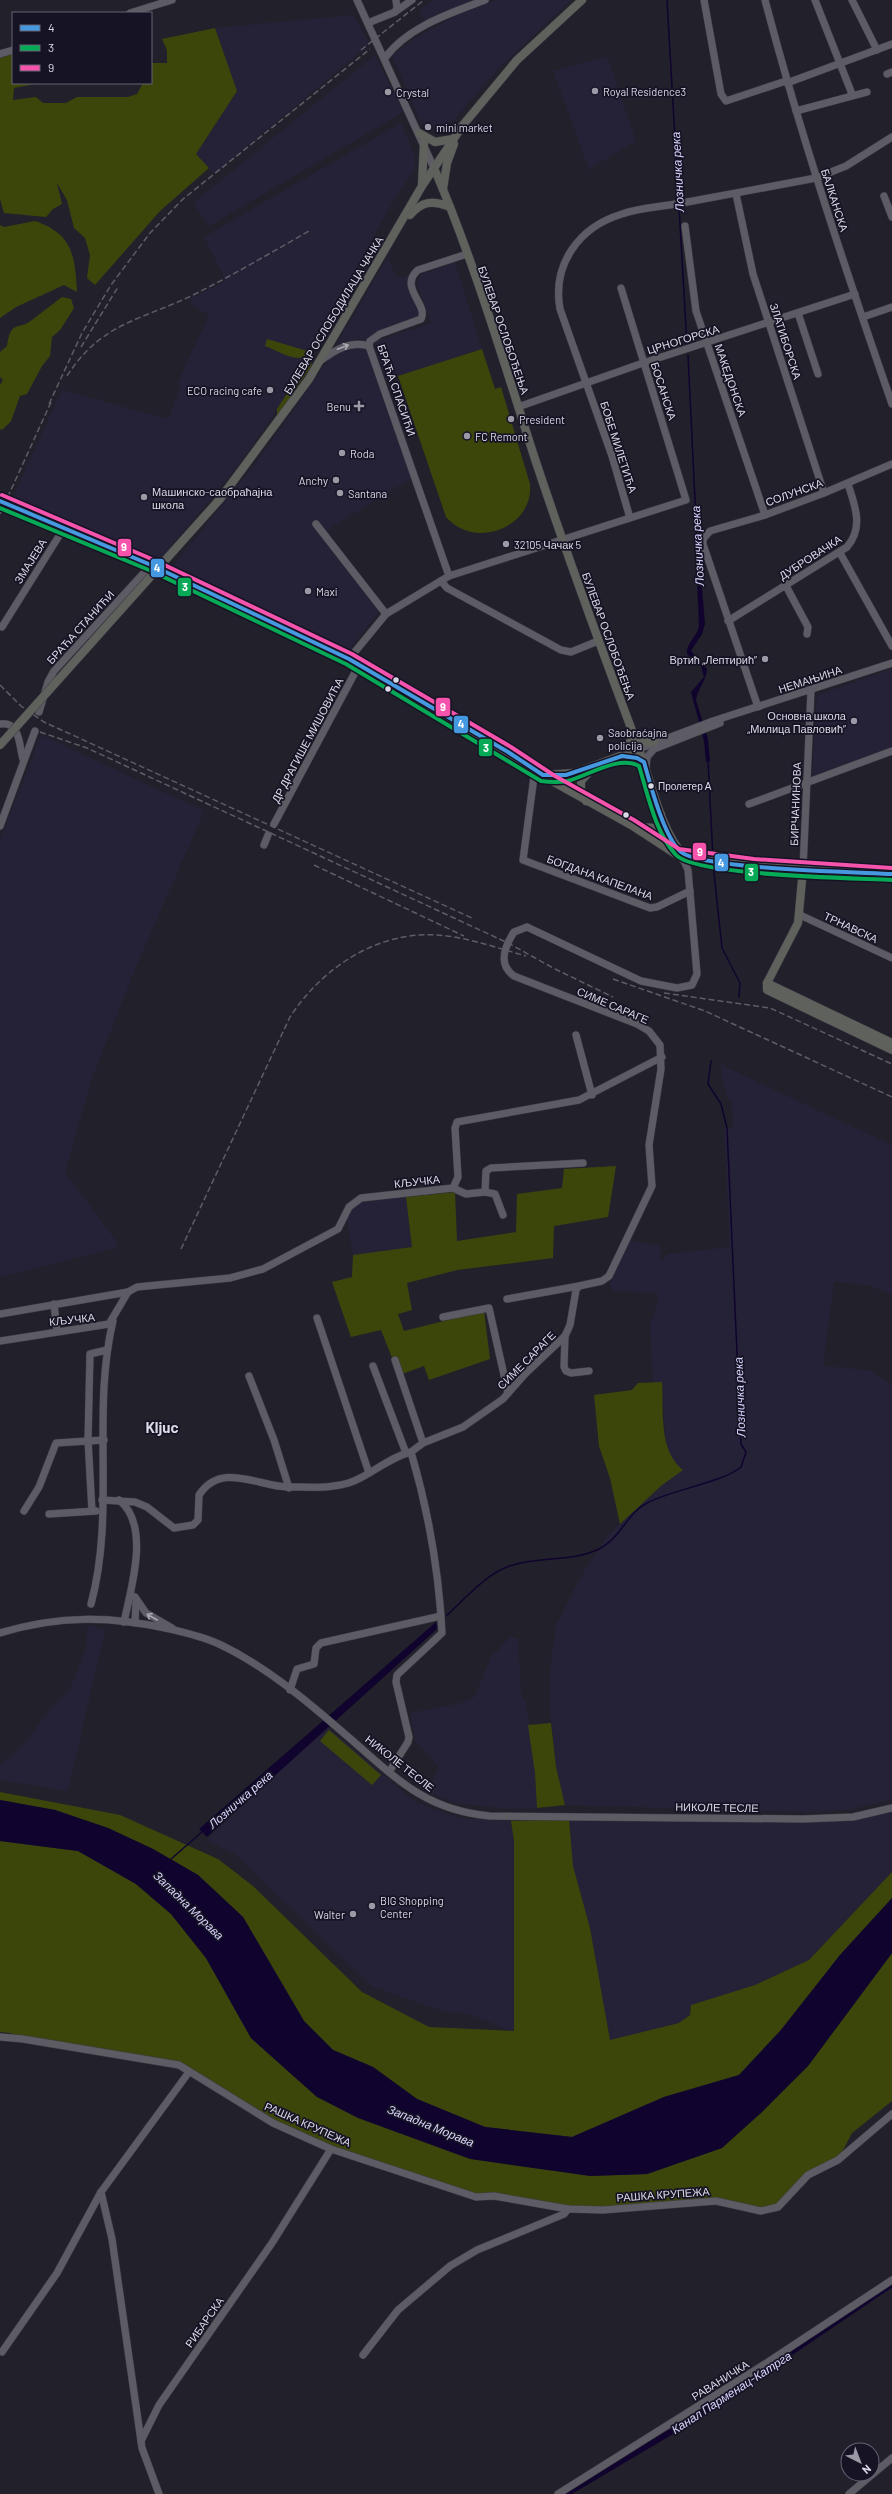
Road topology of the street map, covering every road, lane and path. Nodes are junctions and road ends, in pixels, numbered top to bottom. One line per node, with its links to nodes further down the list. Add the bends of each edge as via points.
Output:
1 (172, 0): 11 (street)
2 (357, 0): 13 (street, БУЛЕВАР ОСЛОБОЂЕЊА)
3 (396, 0): 12 (street)
4 (412, 0): 12 (street)
5 (485, 0): 18 (street, via 431,23 394,47)
6 (582, 0): 26 (main road, БУЛЕВАР ОСЛОБОДИЛАЦА ЧАЧКА, via 549,28 513,65 476,107)
7 (704, 0): 20 (street, via 721,94 726,101)
8 (765, 0): 20 (street, БАЛКАНСКА)
9 (814, 0): 19 (street)
10 (852, 0): 16 (street)
11 (133, 12)
12 (395, 12): 13 (street)
13 (368, 23): 18 (street, БУЛЕВАР ОСЛОБОЂЕЊА)
14 (892, 44): 16 (street)
15 (12, 50): 17 (street)
16 (877, 50): 19 (street)
17 (0, 54)
18 (385, 58): 24 (street, БУЛЕВАР ОСЛОБОЂЕЊА)
19 (841, 64): 20 (street); 22 (street)
20 (787, 82): 23 (street, БАЛКАНСКА)
21 (867, 92): 22 (street)
22 (852, 94): 23 (street)
23 (796, 110): 29 (street, БАЛКАНСКА)
24 (419, 133): 26 (main road, via 435,142); 27 (street, БУЛЕВАР ОСЛОБОЂЕЊА)
25 (892, 136): 29 (street, БОБЕ МИЛЕТИЋА, via 846,166)
26 (455, 137): 28 (main road, БУЛЕВАР ОСЛОБОДИЛАЦА ЧАЧКА); 31 (main road, via 446,163)
27 (424, 143): 28 (street, БУЛЕВАР ОСЛОБОЂЕЊА); 30 (main road)
28 (434, 168): 30 (main road, БУЛЕВАР ОСЛОБОДИЛАЦА ЧАЧКА); 31 (main road, БУЛЕВАР ОСЛОБОЂЕЊА)
29 (816, 178): 32 (street, БОБЕ МИЛЕТИЋА); 40 (street, БАЛКАНСКА)
30 (422, 186): 36 (main road, БУЛЕВАР ОСЛОБОДИЛАЦА ЧАЧКА)
31 (443, 189): 34 (main road, БУЛЕВАР ОСЛОБОЂЕЊА)
32 (736, 194): 44 (street, ЗЛАТИБОРСКА, via 753,274); 50 (street, БОБЕ МИЛЕТИЋА, via 623,213 586,232 576,243 563,263 558,286 560,309)
33 (884, 196): 35 (street)
34 (450, 207): 36 (main road, via 436,202 423,203); 38 (main road, БУЛЕВАР ОСЛОБОЂЕЊА)
35 (892, 217)
36 (401, 222): 47 (main road, БУЛЕВАР ОСЛОБОДИЛАЦА ЧАЧКА)
37 (685, 226): 45 (street, МАКЕДОНСКА, via 693,293)
38 (467, 254): 46 (street, БРАЋА СПАСИЋИ, via 418,270 411,285 422,314 421,319 380,334 370,341); 52 (main road, БУЛЕВАР ОСЛОБОЂЕЊА)
39 (621, 288): 48 (street, БОСАНСКА)
40 (855, 294): 42 (street, ЦРНОГОРСКА); 43 (street, БАЛКАНСКА)
41 (892, 307): 43 (street)
42 (798, 313): 44 (street, ЦРНОГОРСКА); 49 (street)
43 (863, 317): 51 (street, БАЛКАНСКА)
44 (769, 322): 45 (street, ЦРНОГОРСКА); 55 (street, ЗЛАТИБОРСКА)
45 (707, 344): 48 (street, ЦРНОГОРСКА); 57 (street, МАКЕДОНСКА)
46 (369, 346): 47 (street, one-way to 46, via 346,346 360,343); 64 (street, БРАЋА СПАСИЋИ)
47 (320, 361): 84 (main road, БУЛЕВАР ОСЛОБОДИЛАЦА ЧАЧКА, bridge, via 254,456 220,499)
48 (643, 363): 50 (street, ЦРНОГОРСКА); 58 (street, БОСАНСКА, via 686,500)
49 (818, 374)
50 (586, 383): 52 (street, ЦРНОГОРСКА); 58 (street, БОБЕ МИЛЕТИЋА)
51 (892, 404)
52 (518, 407): 61 (main road, БУЛЕВАР ОСЛОБОЂЕЊА)
53 (892, 464): 54 (street, СОЛУНСКА)
54 (848, 484): 55 (street, СОЛУНСКА); 62 (street, ДУБРОВАЧКА, via 858,521 852,542)
55 (824, 493): 57 (street, СОЛУНСКА)
56 (0, 501): 60 (main road)
57 (765, 515): 68 (street, СОЛУНСКА, via 710,531 704,537 703,544)
58 (630, 518): 61 (street)
59 (316, 524): 67 (street)
60 (64, 528): 63 (main road); 69 (street, ЗМАЈЕВА)
61 (562, 540): 64 (street); 71 (main road, БУЛЕВАР ОСЛОБОЂЕЊА)
62 (840, 553): 66 (street, ДУБРОВАЧКА); 72 (street)
63 (151, 565): 73 (main road); 78 (street, БРАЋА СТАНИЋИ, via 54,671)
64 (449, 576): 65 (street)
65 (441, 581): 67 (street); 71 (street, via 447,588 561,650 571,652)
66 (786, 586): 68 (street, ДУБРОВАЧКА); 70 (street, via 808,627)
67 (386, 614): 73 (street)
68 (728, 621): 77 (street)
69 (2, 627)
70 (807, 634)
71 (598, 640): 82 (main road, БУЛЕВАР ОСЛОБОЂЕЊА)
72 (892, 646)
73 (349, 659): 75 (main road)
74 (892, 663): 76 (street, НЕМАЊИНА)
75 (359, 665): 91 (main road); 97 (street, ДР ДРАГИШЕ МИШОВИЋА)
76 (811, 690): 77 (street, НЕМАЊИНА); 93 (street, БИРЧАНИНОВА)
77 (758, 707): 79 (street, НЕМАЊИНА)
78 (39, 712)
79 (734, 716): 83 (street, НЕМАЊИНА); 90 (street, НЕМАЊИНА, via 654,749 647,756)
80 (0, 724): 88 (street, via 10,726 16,731 20,738)
81 (35, 731): 88 (street)
82 (632, 731): 83 (main road, via 642,741); 85 (main road, БУЛЕВАР ОСЛОБОЂЕЊА); 87 (main road, via 630,748)
83 (654, 742): 85 (street, НЕМАЊИНА)
84 (0, 745)
85 (639, 749): 87 (main road, НЕМАЊИНА); 90 (main road, БУЛЕВАР ОСЛОБОЂЕЊА)
86 (892, 750): 93 (street)
87 (622, 756): 89 (main road, НЕМАЊИНА); 90 (main road, via 633,757)
88 (23, 759): 98 (street)
89 (597, 766): 92 (main road, НЕМАЊИНА, via 566,775); 94 (main road, via 581,781 581,790)
90 (645, 766): 96 (main road, БУЛЕВАР ОСЛОБОЂЕЊА)
91 (534, 769): 92 (main road); 107 (street, БОГДАНА КАПЕЛАНА, via 523,860 650,908)
92 (543, 775): 94 (main road)
93 (806, 782): 95 (street); 104 (street, БИРЧАНИНОВА)
94 (586, 801): 99 (main road)
95 (749, 804)
96 (661, 812): 99 (main road, via 656,828 651,830); 103 (main road, БУЛЕВАР ОСЛОБОЂЕЊА, via 673,842)
97 (274, 824)
98 (0, 826)
99 (632, 826): 102 (main road)
100 (268, 835): 101 (street)
101 (264, 845)
102 (677, 855): 103 (main road); 105 (street, via 684,861)
103 (690, 858): 104 (main road); 105 (street, СИМЕ САРАГЕ)
104 (803, 869): 106 (street); 108 (main road, БИРЧАНИНОВА)
105 (688, 870): 107 (street, СИМЕ САРАГЕ)
106 (892, 874)
107 (690, 891): 114 (street, СИМЕ САРАГЕ, via 697,974 694,983 688,987 677,988 641,981 527,927 514,932 503,957 505,967 516,977 642,1027 656,1039)
108 (800, 915): 109 (street, ТРНАВСКА); 110 (main road, БИРЧАНИНОВА)
109 (892, 958)
110 (767, 983): 112 (main road); 113 (main road, via 769,992)
111 (576, 1035): 115 (street)
112 (892, 1043)
113 (892, 1050)
114 (662, 1057): 115 (street, КЉУЧКА); 120 (street, СИМЕ САРАГЕ, via 649,1145 652,1186 609,1276 602,1281)
115 (592, 1095): 117 (street, КЉУЧКА, via 579,1100 457,1122 455,1128 458,1176)
116 (584, 1163): 118 (street, via 491,1168 486,1172)
117 (453, 1188): 118 (street, via 466,1194); 121 (street, КЉУЧКА, via 361,1198 348,1207 338,1229 263,1269 230,1278 137,1287)
118 (485, 1192): 119 (street, via 495,1194)
119 (503, 1215)
120 (579, 1286): 122 (street); 129 (street, СИМЕ САРАГЕ)
121 (128, 1292): 123 (street, КЉУЧКА); 127 (street)
122 (507, 1299)
123 (54, 1304): 124 (street, КЉУЧКА); 128 (street)
124 (0, 1314)
125 (443, 1317): 136 (street, via 489,1308)
126 (317, 1318): 141 (street)
127 (113, 1321): 128 (street, КЉУЧКА, via 101,1327); 131 (street)
128 (57, 1331): 130 (street, КЉУЧКА)
129 (565, 1336): 134 (street, via 566,1371); 136 (street, СИМЕ САРАГЕ)
130 (0, 1341)
131 (107, 1350): 137 (street, via 90,1354); 138 (street)
132 (395, 1360): 139 (street)
133 (373, 1366): 140 (street)
134 (589, 1371)
135 (249, 1376): 142 (street, via 274,1440)
136 (508, 1393): 139 (street, СИМЕ САРАГЕ, via 496,1405 468,1424)
137 (88, 1440): 138 (street); 146 (street, via 56,1443 40,1487); 147 (street)
138 (104, 1440): 143 (street)
139 (423, 1443): 140 (street, СИМЕ САРАГЕ)
140 (408, 1452): 141 (street, СИМЕ САРАГЕ); 154 (street, via 433,1549)
141 (369, 1473): 142 (street, СИМЕ САРАГЕ, via 339,1486)
142 (289, 1488): 145 (street, СИМЕ САРАГЕ, via 244,1477 213,1482 199,1494 196,1524 177,1528)
143 (102, 1500): 144 (street, СИМЕ САРАГЕ); 148 (street)
144 (119, 1500): 145 (street, СИМЕ САРАГЕ); 150 (street)
145 (141, 1504): 150 (street)
146 (24, 1511)
147 (92, 1511): 148 (street); 149 (street)
148 (102, 1511): 153 (street, via 100,1562)
149 (49, 1514)
150 (132, 1514): 151 (street, via 136,1533)
151 (133, 1585): 152 (street); 155 (street)
152 (135, 1597): 156 (street); 157 (street, one-way to 152, via 146,1613)
153 (90, 1604)
154 (441, 1616): 159 (street, via 321,1643 316,1648 314,1664 297,1669); 160 (street, via 442,1633 397,1675 396,1682 409,1737)
155 (124, 1622): 156 (street, НИКОЛЕ ТЕСЛЕ); 158 (street, НИКОЛЕ ТЕСЛЕ, via 67,1619)
156 (135, 1623): 157 (street, НИКОЛЕ ТЕСЛЕ)
157 (176, 1631): 159 (street, НИКОЛЕ ТЕСЛЕ, via 220,1644 258,1666)
158 (0, 1633)
159 (290, 1690): 160 (street, НИКОЛЕ ТЕСЛЕ)
160 (390, 1772): 161 (street, НИКОЛЕ ТЕСЛЕ, via 417,1794 442,1807 490,1816 803,1819 853,1817)
161 (892, 1808)
162 (0, 2037): 163 (street, РАШКА КРУПЕЖА, via 180,2065)
163 (189, 2072): 165 (street, РАШКА КРУПЕЖА, via 273,2123); 166 (street)
164 (892, 2114): 167 (street, РАШКА КРУПЕЖА, via 838,2160 808,2175 778,2207 761,2211 716,2201 603,2210)
165 (331, 2149): 167 (street, РАШКА КРУПЕЖА, via 476,2197 494,2196); 171 (street, РИБАРСКА, via 289,2218 159,2405)
166 (101, 2192): 169 (street, via 58,2273); 171 (street, via 112,2239)
167 (568, 2209): 170 (street, via 564,2214 476,2250 450,2266 398,2310)
168 (892, 2280): 174 (street, РАВАНИЧКА, via 765,2364)
169 (2, 2352)
170 (363, 2355)
171 (141, 2441): 173 (street)
172 (892, 2458): 175 (street)
173 (159, 2494)
174 (558, 2494)
175 (849, 2494)

